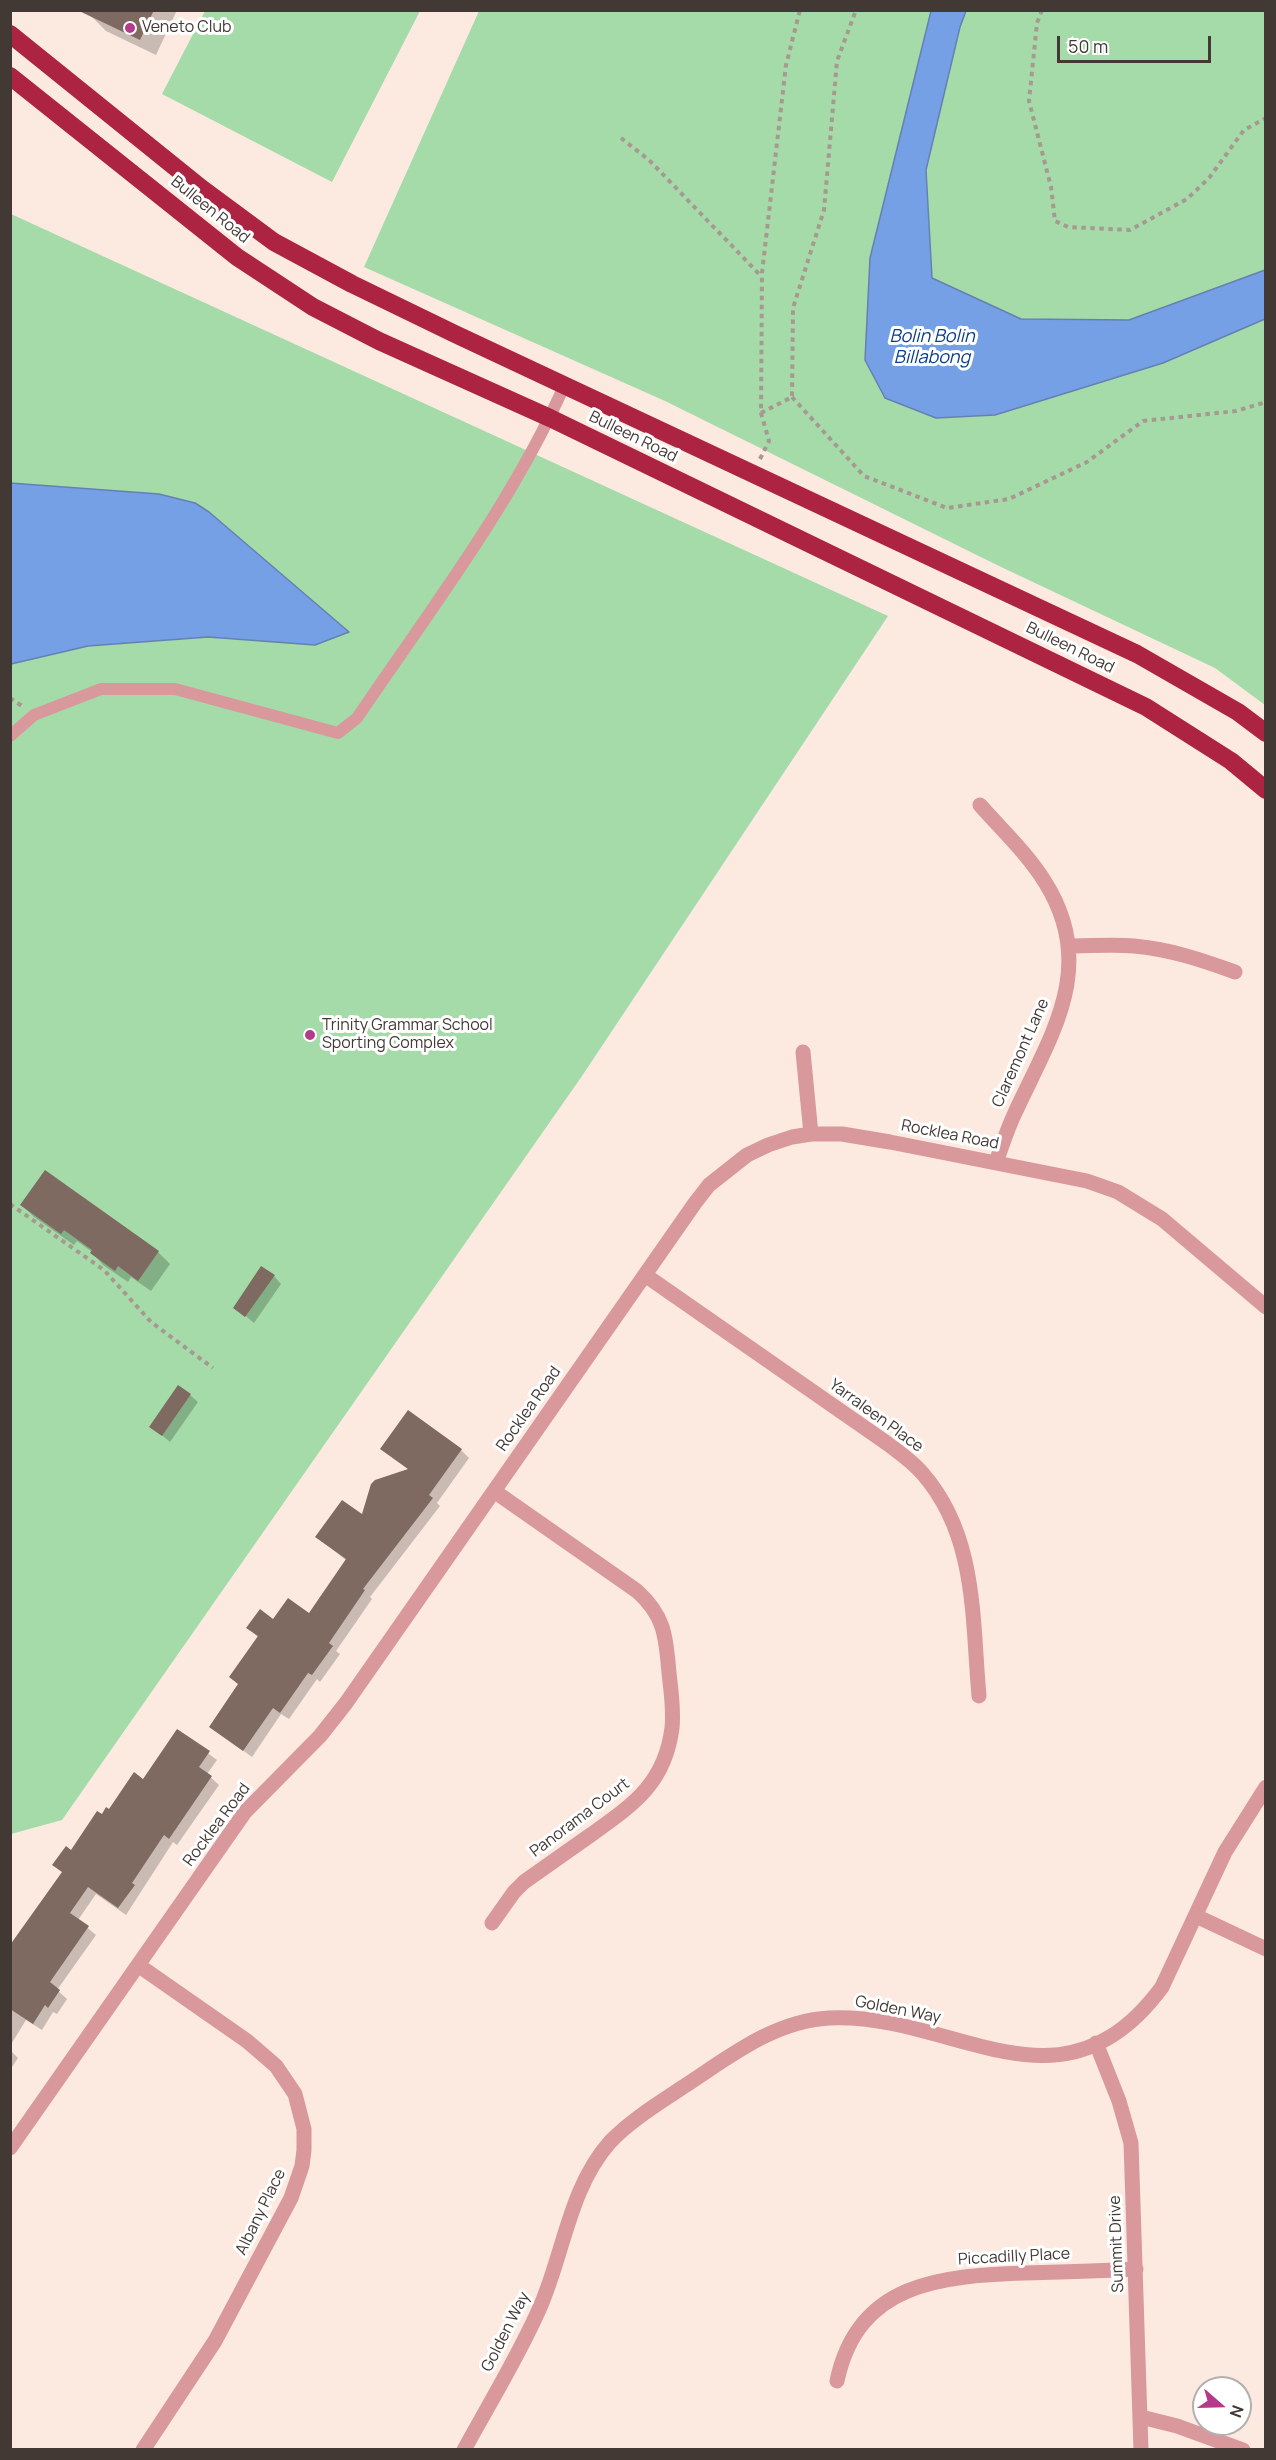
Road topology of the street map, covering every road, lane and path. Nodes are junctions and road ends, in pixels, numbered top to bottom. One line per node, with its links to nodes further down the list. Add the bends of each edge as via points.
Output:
1 (800, 10): 8 (path, via 786,65)
2 (856, 10): 10 (path, via 837,61 824,210 793,308)
3 (1042, 10): 6 (path, via 1037,23 1029,101 1051,188 1055,221 1068,227 1130,230 1187,199 1209,178 1244,130)
4 (10, 34): 9 (highway, Bulleen Road, via 274,242 362,289)
5 (10, 76): 13 (highway, Bulleen Road, via 237,257 313,307)
6 (1266, 118)
7 (621, 138): 8 (path, via 649,160)
8 (762, 276): 12 (path)
9 (565, 384): 13 (lane); 14 (highway, Bulleen Road)
10 (792, 397): 11 (path, via 864,476 947,508 1009,499 1087,462 1143,422 1236,411); 12 (path)
11 (1266, 402)
12 (760, 413): 14 (path, via 769,441)
13 (550, 418): 16 (lane, via 510,490 357,718 338,733 175,689 101,689 34,715); 17 (highway, Bulleen Road, via 1146,707 1231,761)
14 (753, 473): 15 (highway, Bulleen Road, via 1137,654 1238,712)
15 (1266, 733)
16 (10, 736)
17 (1266, 790)
18 (980, 805): 19 (street, Claremont Lane, via 1047,884)
19 (1068, 946): 20 (street, via 1155,948); 23 (street, Claremont Lane, via 1069,975 1058,1021)
20 (1235, 972)
21 (803, 1052): 22 (street)
22 (812, 1134): 23 (street, Rocklea Road, via 861,1136); 25 (street, Rocklea Road, via 768,1145 725,1170 695,1203)
23 (996, 1162): 26 (street, Rocklea Road, via 1087,1181 1135,1201)
24 (10, 1204): 27 (path, via 104,1270 151,1322)
25 (645, 1275): 28 (street, Rocklea Road); 29 (street, Yarraleen Place, via 888,1444 927,1478 952,1517 966,1560)
26 (1266, 1307)
27 (213, 1368)
28 (494, 1491): 32 (street, Panorama Court, via 637,1591 654,1608 665,1632 673,1711 664,1762 648,1789 622,1813 524,1882); 34 (street, Rocklea Road, via 333,1720 245,1812)
29 (979, 1696)
30 (1266, 1787): 31 (street, Golden Way, via 1233,1837)
31 (1196, 1916): 33 (street); 35 (street, Golden Way, via 1162,1987 1149,2005 1116,2033)
32 (492, 1923)
33 (1266, 1949)
34 (138, 1965): 36 (street, Rocklea Road); 40 (street, Albany Place, via 276,2066 295,2094 304,2129 302,2166 291,2198 204,2361)
35 (1096, 2043): 37 (street, Summit Drive, via 1131,2143); 41 (street, Golden Way, via 1058,2055 1022,2056 889,2023 846,2018 797,2024 752,2042 641,2115 598,2157 573,2208 540,2307)
36 (10, 2148)
37 (1136, 2269): 38 (street, Piccadilly Place, via 969,2275 909,2290 860,2325 845,2352); 39 (street, Summit Drive)
38 (837, 2381)
39 (1141, 2417): 42 (street, Summit Drive); 43 (street)
40 (143, 2450)
41 (464, 2450)
42 (1142, 2450)
43 (1243, 2450)

